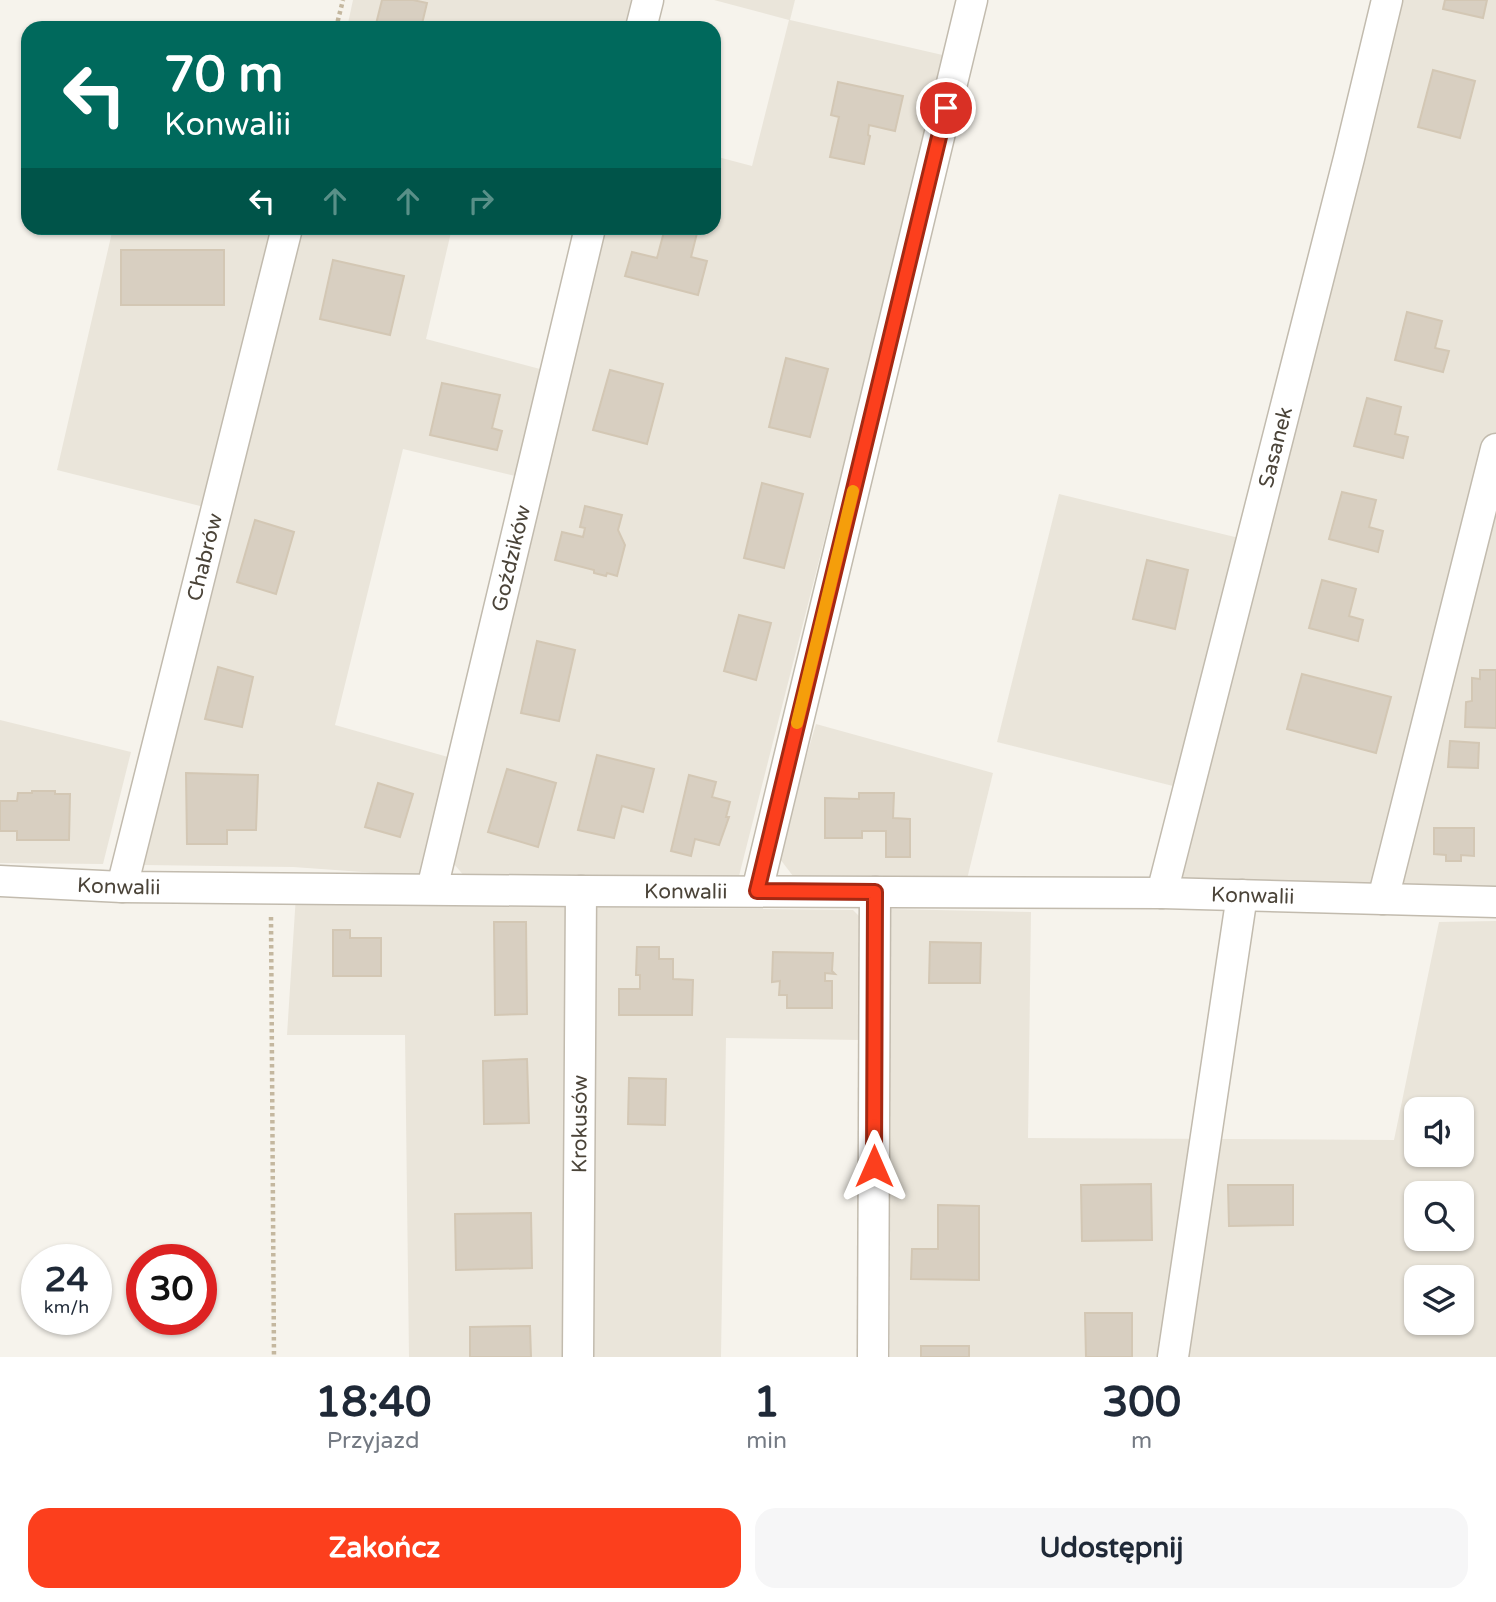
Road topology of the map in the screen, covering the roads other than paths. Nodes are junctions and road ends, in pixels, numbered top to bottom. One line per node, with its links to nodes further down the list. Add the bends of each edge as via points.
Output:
1 (648, 0): 4 (street)
2 (972, 0): 12 (street)
3 (1387, 0): 14 (street, Sasanek)
4 (643, 21)
5 (285, 235): 9 (street, Chabrów)
6 (588, 235): 10 (street, Goździków)
7 (1496, 449): 16 (street)
8 (0, 881): 9 (street, Konwalii)
9 (122, 887): 10 (street, Konwalii)
10 (432, 889): 11 (street, Konwalii)
11 (581, 891): 12 (street, Konwalii); 18 (street, Krokusów)
12 (757, 891): 13 (street, Konwalii)
13 (875, 892): 14 (street, Konwalii); 19 (street)
14 (1162, 893): 15 (street, Konwalii)
15 (1242, 895): 16 (street, Konwalii); 20 (street)
16 (1383, 899): 17 (street, Konwalii)
17 (1496, 902)
18 (578, 1357)
19 (873, 1357)
20 (1173, 1357)

